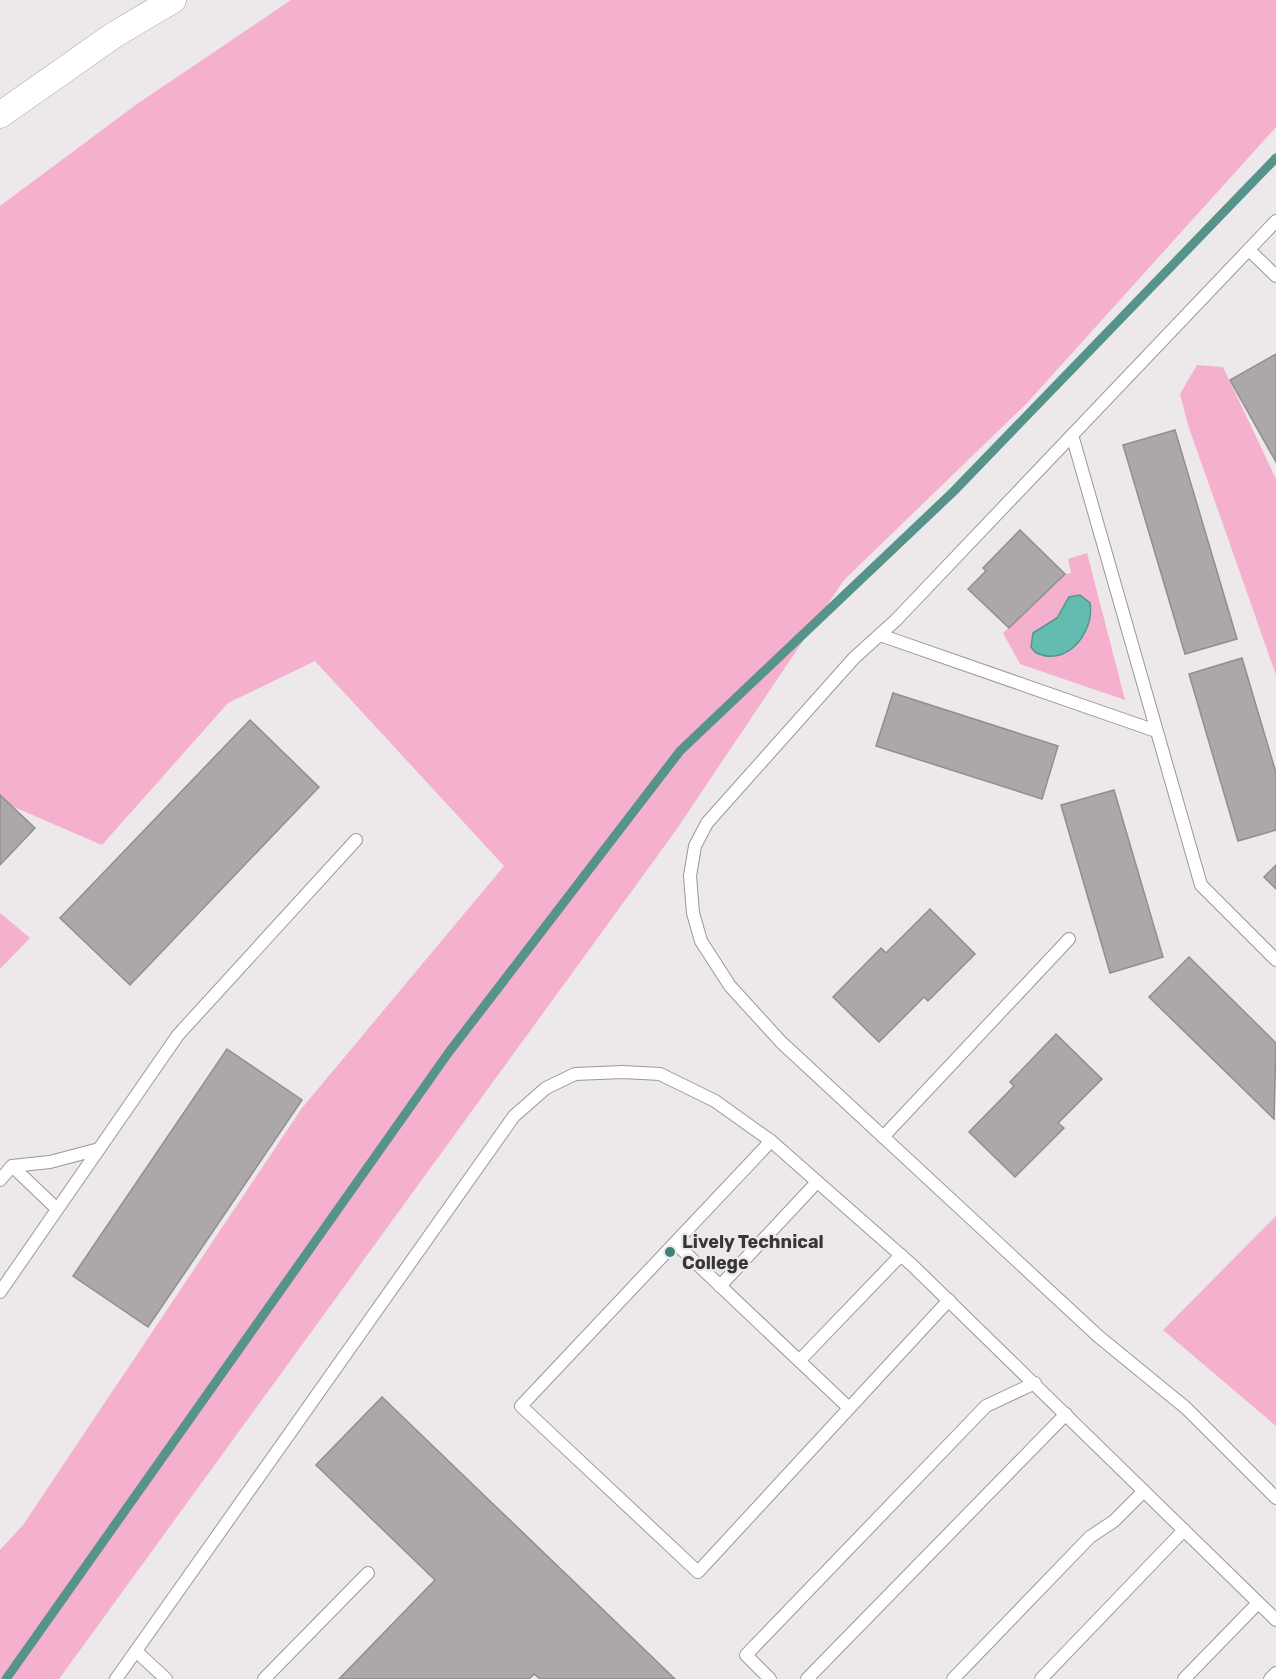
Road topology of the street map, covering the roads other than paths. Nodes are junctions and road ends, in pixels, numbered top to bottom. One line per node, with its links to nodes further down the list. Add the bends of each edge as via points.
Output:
1 (172, 0): 2 (street, via 114,35)
2 (0, 115)
3 (1276, 221): 4 (lane)
4 (1249, 250): 5 (lane); 6 (lane)
5 (1276, 276)
6 (1072, 435): 7 (lane); 8 (lane)
7 (880, 635): 8 (lane); 12 (lane, via 854,658 707,823 695,846 690,876 693,913 701,941 730,986 781,1041)
8 (1156, 731): 11 (lane, via 1201,885)
9 (356, 840): 14 (lane, via 178,1035)
10 (1070, 939): 12 (lane)
11 (1276, 960)
12 (884, 1137): 29 (lane, via 1098,1336 1186,1408)
13 (771, 1141): 17 (lane); 19 (lane); 34 (lane, via 715,1101 660,1074 575,1074 546,1088 514,1116)
14 (99, 1149): 15 (lane, via 50,1162); 18 (lane)
15 (12, 1166): 16 (lane); 18 (lane)
16 (0, 1180)
17 (817, 1182): 20 (lane); 21 (lane)
18 (57, 1209): 22 (lane)
19 (675, 1243): 21 (lane); 26 (lane, via 521,1406 698,1572)
20 (900, 1255): 23 (lane); 24 (lane)
21 (720, 1286): 24 (lane)
22 (0, 1292)
23 (949, 1300): 25 (lane); 26 (lane)
24 (800, 1360): 26 (lane)
25 (1035, 1383): 27 (lane); 39 (lane, via 986,1406 746,1655)
26 (849, 1408)
27 (1066, 1413): 28 (lane); 40 (lane)
28 (1144, 1491): 30 (lane); 41 (lane, via 1114,1521 1090,1537)
29 (1276, 1498)
30 (1184, 1530): 32 (lane); 42 (lane)
31 (368, 1573): 38 (lane)
32 (1258, 1603): 33 (lane); 43 (lane)
33 (1276, 1620)
34 (136, 1651): 36 (lane); 37 (lane)
35 (1276, 1672): 44 (lane)
36 (116, 1679)
37 (166, 1679)
38 (264, 1679)
39 (770, 1679)
40 (807, 1679)
41 (953, 1679)
42 (1041, 1679)
43 (1184, 1679)
44 (1270, 1679)

